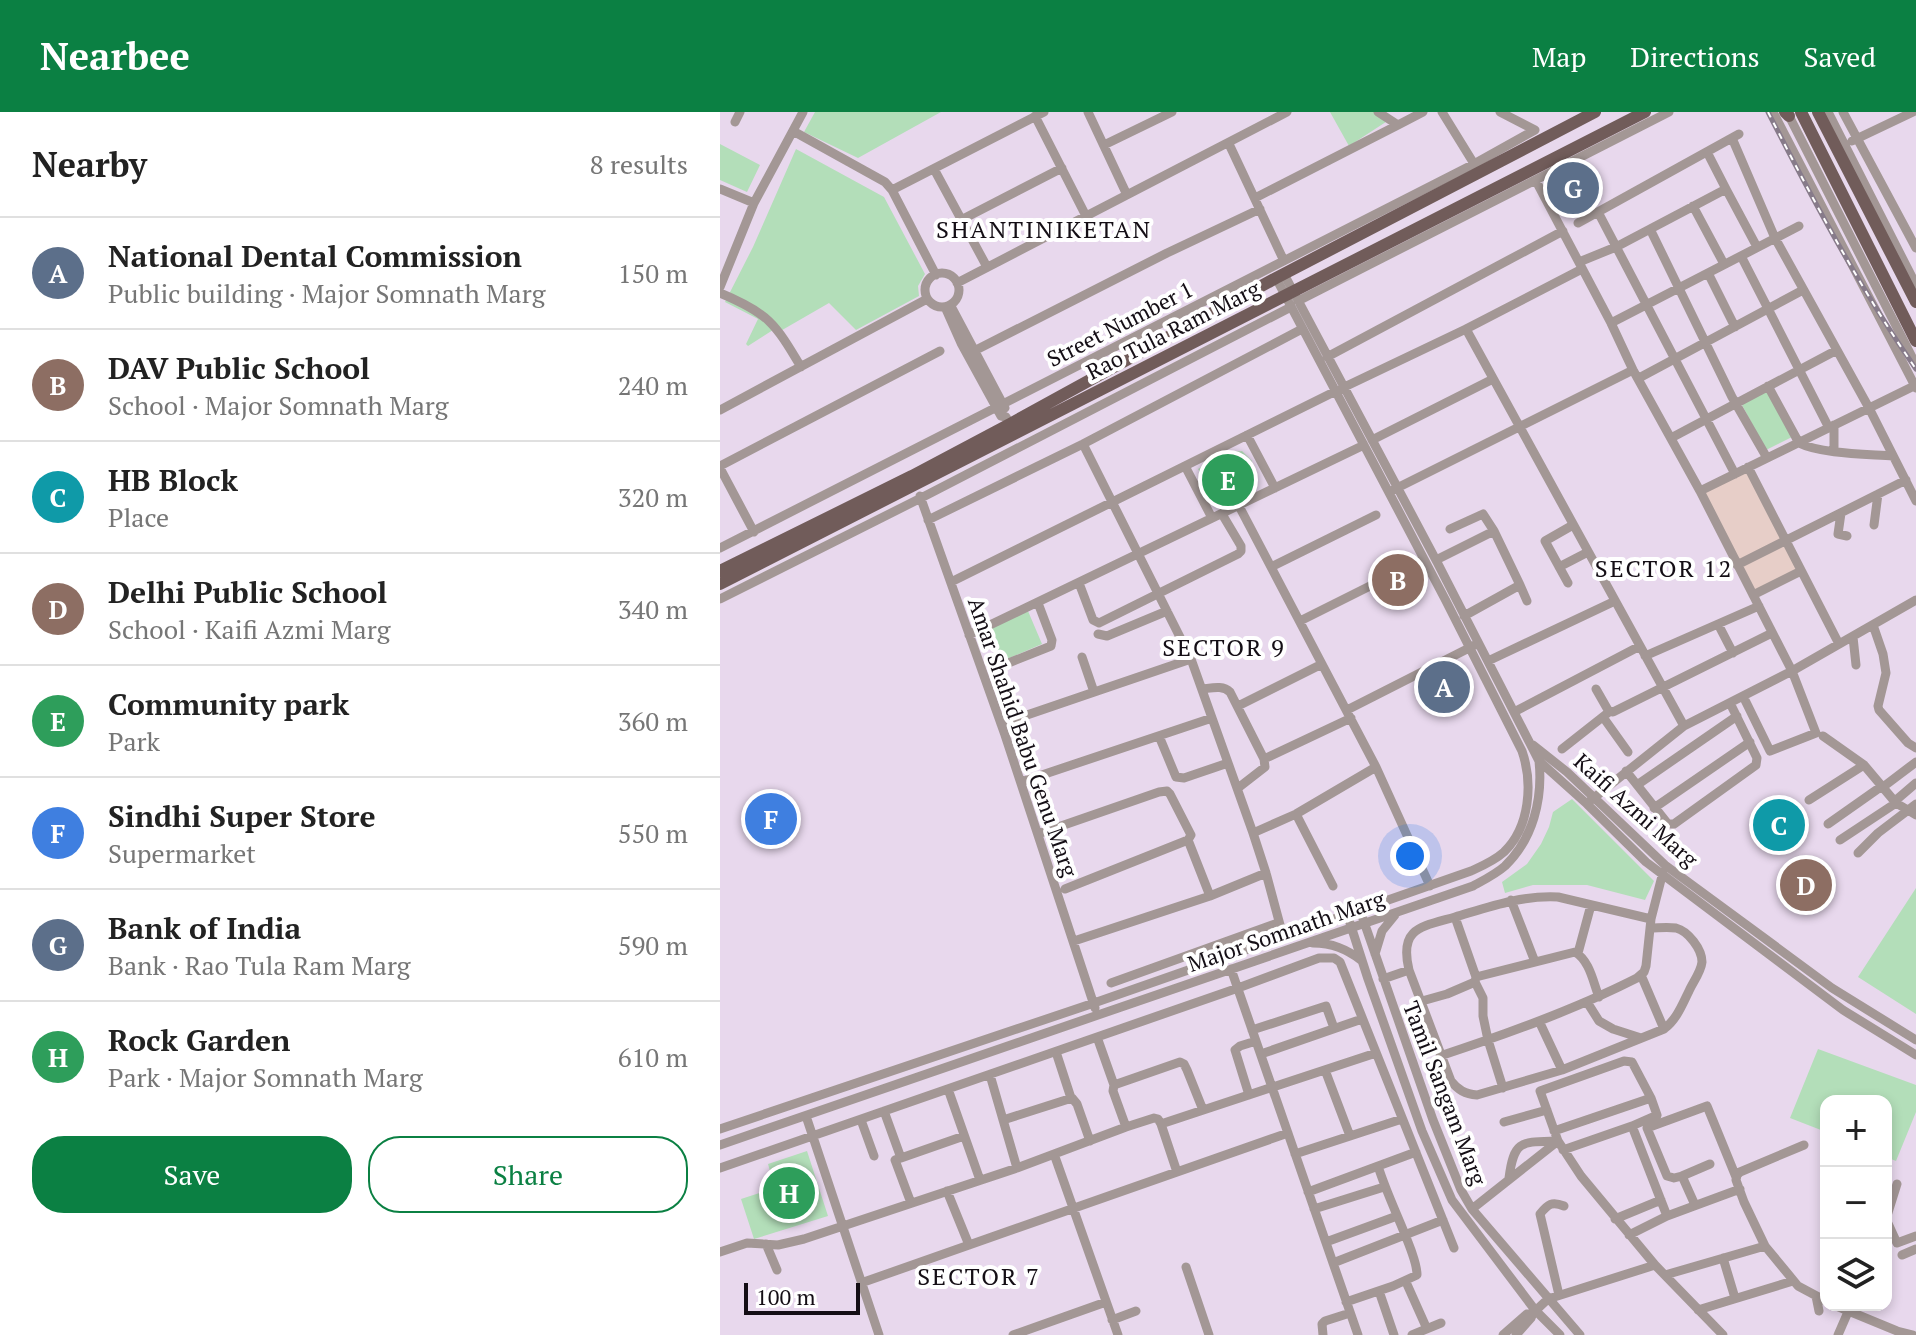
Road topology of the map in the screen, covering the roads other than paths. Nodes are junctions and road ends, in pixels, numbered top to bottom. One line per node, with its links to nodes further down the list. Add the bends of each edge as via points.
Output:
1 (740, 112): 21 (street)
2 (803, 112): 23 (street)
3 (1088, 112): 27 (street)
4 (1172, 112): 27 (street)
5 (1287, 112): 25 (street)
6 (1378, 112): 22 (street)
7 (1423, 112): 22 (street)
8 (1442, 112): 30 (street)
9 (1500, 112): 30 (street, via 1535,130)
10 (1595, 112): 30 (main road, Rao Tula Ram Marg)
11 (1645, 112): 67 (main road, Rao Tula Ram Marg)
12 (1669, 112): 32 (street)
13 (1773, 112): 41 (street)
14 (1811, 112): 20 (street)
15 (1818, 112): 68 (main road)
16 (1828, 112): 26 (street)
17 (1843, 112): 24 (street)
18 (1913, 112): 24 (street)
19 (1040, 114): 29 (street); 31 (street)
20 (1790, 115): 41 (street); 76 (main road, bridge)
21 (735, 122)
22 (1398, 125): 37 (street)
23 (793, 131): 35 (street, via 877,176); 38 (street)
24 (1857, 138): 26 (street); 52 (street)
25 (1229, 144): 36 (street); 37 (street, Major Somnath Marg)
26 (1846, 144): 60 (street)
27 (1104, 145): 36 (street)
28 (1707, 152): 34 (street); 42 (street); 49 (street, via 1735,136)
29 (1062, 168): 43 (street); 44 (street)
30 (1476, 168): 57 (main road, Rao Tula Ram Marg)
31 (934, 169): 35 (street); 44 (street)
32 (1536, 181): 48 (street); 67 (street)
33 (720, 189): 38 (street)
34 (1726, 189): 39 (street); 51 (street)
35 (892, 190): 59 (street)
36 (1127, 195): 43 (street)
37 (1255, 198): 40 (street, Major Somnath Marg)
38 (754, 203): 62 (street)
39 (1693, 206): 47 (street); 54 (street)
40 (1260, 209): 57 (street, Major Somnath Marg); 80 (street)
41 (1830, 210): 83 (street); 90 (street)
42 (1598, 212): 45 (street); 50 (street)
43 (1086, 216): 56 (street)
44 (961, 220): 56 (street)
45 (1578, 223)
46 (1799, 226): 49 (street)
47 (1650, 229): 50 (street); 63 (street)
48 (1563, 231): 55 (street); 81 (street)
49 (1775, 238): 51 (street); 64 (street)
50 (1616, 247): 55 (street); 69 (street)
51 (1757, 247): 53 (street)
52 (1916, 248)
53 (1741, 256): 54 (street); 71 (street)
54 (1724, 264): 58 (street)
55 (1581, 266): 72 (street); 75 (street)
56 (987, 267): 61 (street)
57 (1281, 271): 67 (street, Major Somnath Marg); 93 (street, Street Number 1); 97 (main road, Rao Tula Ram Marg)
58 (1708, 273): 63 (street); 73 (street)
59 (936, 275): 61 (street, via 951,276); 66 (street, via 927,282)
60 (1915, 279)
61 (957, 283): 70 (street, via 959,293)
62 (720, 287)
63 (1679, 288): 69 (street); 77 (street)
64 (1803, 290): 71 (street); 78 (street)
65 (720, 293): 84 (street, via 769,319)
66 (927, 299): 70 (street, via 935,306); 84 (street)
67 (1292, 299): 74 (street, Major Somnath Marg); 81 (street, Major Somnath Marg); 112 (main road, Rao Tula Ram Marg); 118 (street)
68 (1916, 302)
69 (1646, 305): 72 (street); 82 (street)
70 (948, 306): 80 (street); 87 (street, via 961,343)
71 (1768, 309): 73 (street); 85 (street)
72 (1611, 323): 86 (street)
73 (1735, 327): 77 (street)
74 (1302, 329): 91 (street, Major Somnath Marg); 104 (street)
75 (1466, 329): 88 (street); 91 (street)
76 (1916, 341)
77 (1706, 343): 82 (street); 92 (street)
78 (1837, 350): 85 (street); 94 (street)
79 (940, 351): 109 (street)
80 (974, 351): 87 (street)
81 (1327, 357): 91 (street, Major Somnath Marg)
82 (1675, 360): 86 (street); 96 (street)
83 (1916, 365)
84 (801, 367): 95 (street)
85 (1799, 370): 89 (street); 99 (street)
86 (1636, 374): 98 (street); 101 (street)
87 (983, 375): 93 (street)
88 (1493, 379): 98 (street); 102 (street)
89 (1768, 386): 92 (street); 103 (street)
90 (1916, 386): 94 (street)
91 (1340, 389): 100 (street); 102 (street, Major Somnath Marg)
92 (1735, 402): 96 (street); 107 (street)
93 (999, 406): 97 (street, via 1008,412); 131 (street, Street Number 1)
94 (1869, 408): 99 (street); 106 (street)
95 (720, 410)
96 (1706, 419): 101 (street); 111 (street)
97 (1008, 420): 112 (main road, Rao Tula Ram Marg)
98 (1519, 426): 115 (street); 127 (street)
99 (1832, 426): 103 (street); 105 (street)
100 (1247, 435): 108 (street); 114 (street)
101 (1671, 438): 116 (street)
102 (1368, 442): 114 (street); 115 (street, Major Somnath Marg)
103 (1799, 443): 105 (street); 107 (street)
104 (1083, 444): 120 (street); 126 (street)
105 (1834, 451): 106 (street)
106 (1893, 456): 113 (street)
107 (1767, 458): 110 (street)
108 (1185, 466): 120 (street); 125 (street)
109 (720, 467): 131 (street)
110 (1748, 467): 111 (street); 133 (street)
111 (1735, 474): 116 (street)
112 (914, 480): 118 (street, Amar Shahid Babu Genu Marg); 142 (main road, Rao Tula Ram Marg); 147 (main road, Rao Tula Ram Marg)
113 (1906, 480): 117 (street); 119 (street)
114 (1275, 488): 121 (street)
115 (1394, 490): 137 (street, Major Somnath Marg, via 1391,507); 138 (street, Major Somnath Marg)
116 (1700, 491): 139 (street)
117 (1878, 494): 122 (street); 128 (street)
118 (921, 498): 126 (street, Amar Shahid Babu Genu Marg); 151 (street)
119 (1916, 501)
120 (1113, 502): 136 (street); 144 (street)
121 (1239, 506): 123 (street); 140 (street)
122 (1841, 513): 132 (street, via 1838,534); 133 (street)
123 (1222, 514): 125 (street); 149 (street, via 1241,551)
124 (1376, 515): 140 (street)
125 (1212, 518): 136 (street)
126 (928, 520): 144 (street, Amar Shahid Babu Genu Marg)
127 (1573, 525): 135 (street); 141 (street, via 1545,541)
128 (1874, 525)
129 (1450, 529): 130 (street, via 1483,514)
130 (1494, 531): 138 (street); 148 (street)
131 (754, 532): 134 (street, Street Number 1)
132 (1847, 536)
133 (1786, 541): 139 (street); 143 (street)
134 (720, 548)
135 (1588, 552): 141 (street); 154 (street)
136 (1139, 554): 145 (street); 149 (street)
137 (1424, 559): 159 (street); 167 (street, Major Somnath Marg)
138 (1436, 560): 158 (street, Major Somnath Marg)
139 (1737, 565): 150 (street)
140 (1271, 567): 159 (street)
141 (1559, 567): 146 (street)
142 (720, 571)
143 (1801, 571): 150 (street); 166 (street)
144 (951, 582): 164 (street, Amar Shahid Babu Genu Marg)
145 (1079, 583): 149 (street, via 1095,623); 155 (street)
146 (1568, 583)
147 (720, 584)
148 (1520, 585): 153 (street); 158 (street)
149 (1158, 593): 157 (street)
150 (1753, 595): 156 (street)
151 (720, 599)
152 (1916, 600): 161 (street)
153 (1527, 601)
154 (1615, 601): 168 (street); 172 (street)
155 (1038, 603): 164 (street); 175 (street, via 1052,643)
156 (1759, 606): 160 (street); 162 (street)
157 (1167, 611): 163 (street, via 1107,636); 171 (street)
158 (1464, 616): 167 (street, Major Somnath Marg)
159 (1300, 621): 173 (street)
160 (1718, 624): 168 (street); 169 (street)
161 (1873, 625): 165 (street); 195 (street, via 1886,673 1879,710)
162 (1772, 633): 169 (street); 176 (street)
163 (1098, 634)
164 (969, 635): 189 (street, Amar Shahid Babu Genu Marg)
165 (1853, 637): 166 (street); 174 (street)
166 (1839, 644): 176 (street)
167 (1474, 645): 172 (street, Major Somnath Marg); 185 (street); 225 (street, Major Somnath Marg, via 1526,762 1524,816 1512,842 1496,858)
168 (1642, 651): 177 (street); 184 (street)
169 (1733, 653): 177 (street)
170 (1082, 657): 180 (street)
171 (1191, 659): 178 (street); 180 (street)
172 (1488, 661): 184 (street, Major Somnath Marg)
173 (1322, 664): 183 (street); 185 (street)
174 (1856, 665)
175 (1001, 666)
176 (1792, 671): 181 (street); 181 (street, via 1816,733 1770,751)
177 (1664, 688): 186 (street); 190 (street)
178 (1202, 689): 183 (street, via 1225,688); 188 (street)
179 (1596, 689): 186 (street)
180 (1094, 692): 189 (street)
181 (1743, 696): 182 (street)
182 (1730, 703): 187 (street); 190 (street)
183 (1238, 706): 198 (street)
184 (1514, 712): 194 (street, Major Somnath Marg)
185 (1349, 714): 198 (street); 203 (street)
186 (1606, 714): 196 (street); 197 (street)
187 (1737, 716): 193 (street); 207 (street)
188 (1212, 718): 191 (street); 201 (street)
189 (1001, 724): 205 (street, Amar Shahid Babu Genu Marg)
190 (1684, 726): 204 (street)
191 (1159, 736): 201 (street, via 1176,777); 205 (street)
192 (1823, 736): 202 (street)
193 (1750, 742): 213 (street); 213 (street, via 1756,765 1674,824)
194 (1530, 743): 199 (street, Major Somnath Marg); 211 (street, Kaifi Azmi Marg)
195 (1916, 748)
196 (1562, 749)
197 (1628, 752)
198 (1264, 759): 209 (street, via 1265,767)
199 (1539, 761): 211 (street); 231 (street, Major Somnath Marg, via 1535,815 1521,847 1505,866 1473,886)
200 (1916, 762): 208 (street)
201 (1228, 763): 209 (street)
202 (1864, 765): 208 (street); 210 (street)
203 (1376, 767): 215 (street); 225 (street)
204 (1626, 771): 207 (street); 211 (street)
205 (1021, 782): 218 (street, Amar Shahid Babu Genu Marg)
206 (1916, 783): 212 (street)
207 (1637, 785): 213 (street)
208 (1883, 787): 212 (street); 216 (street)
209 (1238, 788): 217 (street)
210 (1809, 800)
211 (1590, 801): 222 (street, Kaifi Azmi Marg)
212 (1896, 802): 214 (street); 220 (street)
213 (1654, 808)
214 (1913, 810): 221 (street)
215 (1296, 814): 217 (street); 224 (street)
216 (1828, 824)
217 (1253, 833): 223 (street)
218 (1038, 834): 219 (street, via 1167,791 1191,835); 239 (street, Amar Shahid Babu Genu Marg)
219 (1188, 840): 226 (street); 227 (street)
220 (1840, 840)
221 (1858, 853)
222 (1663, 870): 236 (street); 265 (street, Kaifi Azmi Marg); 270 (street, via 1843,1010)
223 (1266, 873): 227 (street); 234 (street)
224 (1333, 886)
225 (1430, 886): 230 (street, Major Somnath Marg)
226 (1065, 889)
227 (1210, 896): 239 (street)
228 (1511, 900): 229 (street, via 1545,896); 233 (street); 244 (street)
229 (1591, 905): 236 (street); 241 (street)
230 (1360, 910): 232 (street, Major Somnath Marg); 235 (street, Tamil Sangam Marg)
231 (1397, 912): 235 (street, Major Somnath Marg); 242 (street, via 1382,931)
232 (1347, 915): 237 (street, Tamil Sangam Marg); 238 (street, Major Somnath Marg)
233 (1455, 917): 246 (street, via 1413,932 1406,946); 249 (street)
234 (1278, 923): 238 (street); 250 (street)
235 (1364, 923): 237 (street, Major Somnath Marg); 242 (street, Tamil Sangam Marg)
236 (1650, 923): 247 (street); 260 (street, via 1683,931 1702,959 1678,1014)
237 (1352, 927): 240 (street, Major Somnath Marg); 243 (street, Tamil Sangam Marg)
238 (1283, 936): 255 (street, Major Somnath Marg)
239 (1074, 941): 255 (street, Amar Shahid Babu Genu Marg)
240 (1305, 944): 243 (street, via 1329,944); 245 (street, Major Somnath Marg)
241 (1578, 953): 244 (street); 252 (street)
242 (1375, 954): 248 (street, Tamil Sangam Marg)
243 (1361, 960): 364 (street, Tamil Sangam Marg, via 1452,1200)
244 (1535, 962): 249 (street)
245 (1231, 969): 251 (street); 256 (street, Major Somnath Marg)
246 (1409, 970): 248 (street); 253 (street)
247 (1641, 975): 252 (street); 260 (street)
248 (1383, 979): 328 (street, Tamil Sangam Marg, via 1433,1120)
249 (1475, 979): 253 (street); 264 (street)
250 (1111, 983)
251 (1238, 988): 257 (street, via 1319,958 1334,958); 261 (street); 262 (street)
252 (1599, 997): 254 (street)
253 (1422, 1001): 271 (street)
254 (1587, 1002): 258 (street); 263 (street, via 1599,1021)
255 (1094, 1003): 256 (street, Amar Shahid Babu Genu Marg); 293 (street, Major Somnath Marg)
256 (1097, 1015): 285 (street, Major Somnath Marg)
257 (1362, 1019): 259 (street); 268 (street)
258 (1539, 1021): 264 (street); 273 (street)
259 (1334, 1028): 261 (street, via 1326,1006); 269 (street)
260 (1664, 1029): 263 (street)
261 (1252, 1030): 266 (street)
262 (1097, 1037): 267 (street); 275 (street)
263 (1641, 1038): 273 (street)
264 (1488, 1040): 271 (street); 277 (street)
265 (1916, 1040)
266 (1256, 1041): 269 (street); 279 (street, via 1235,1050)
267 (1056, 1052): 274 (street); 280 (street)
268 (1376, 1053): 272 (street); 286 (street)
269 (1261, 1054): 276 (street)
270 (1916, 1055)
271 (1440, 1056): 277 (street, via 1451,1081 1464,1093)
272 (1325, 1070): 276 (street); 297 (street)
273 (1562, 1070): 277 (street)
274 (990, 1075): 278 (street); 288 (street)
275 (1114, 1085): 282 (street, via 1182,1062); 292 (street)
276 (1272, 1088): 279 (street); 294 (street)
277 (1503, 1088)
278 (948, 1089): 284 (street); 296 (street)
279 (1249, 1095): 282 (street)
280 (1071, 1098): 288 (street); 298 (street)
281 (1651, 1098): 283 (street, via 1634,1063 1627,1060 1540,1091); 291 (street, via 1657,1115); 299 (street)
282 (1203, 1110): 290 (street)
283 (1547, 1110): 289 (street); 299 (street)
284 (884, 1111): 287 (street); 306 (street)
285 (806, 1116): 295 (street); 300 (street, Major Somnath Marg)
286 (1402, 1119): 297 (street); 302 (street)
287 (861, 1120): 295 (street); 305 (street)
288 (1003, 1120): 310 (street)
289 (1504, 1122)
290 (1161, 1124): 292 (street, via 1154,1118); 311 (street)
291 (1632, 1126): 299 (street); 321 (street)
292 (1126, 1127): 298 (street)
293 (720, 1129)
294 (1288, 1133): 304 (street); 311 (street)
295 (813, 1136): 309 (street); 333 (street)
296 (964, 1136): 306 (street); 315 (street)
297 (1350, 1136): 304 (street)
298 (1090, 1141): 303 (street)
299 (1558, 1141): 314 (street); 314 (street, via 1519,1147); 331 (street)
300 (720, 1145)
301 (1804, 1145): 313 (street)
302 (1416, 1152): 308 (street); 332 (street)
303 (1054, 1154): 310 (street); 326 (street)
304 (1295, 1154): 320 (street)
305 (874, 1156)
306 (903, 1157): 323 (street, via 895,1160)
307 (1710, 1164): 312 (street)
308 (1378, 1166): 317 (street); 320 (street)
309 (720, 1168)
310 (1017, 1168): 315 (street)
311 (1177, 1172): 326 (street)
312 (1682, 1176): 313 (street, via 1667,1176 1647,1128 1707,1106); 324 (street)
313 (1736, 1177): 318 (street)
314 (1509, 1178): 328 (street)
315 (980, 1180): 319 (street)
316 (1897, 1184): 322 (street)
317 (1384, 1187): 327 (street); 329 (street)
318 (1740, 1189): 324 (street); 341 (street)
319 (947, 1191): 323 (street); 340 (street)
320 (1308, 1192): 327 (street)
321 (1661, 1200): 330 (street); 331 (street)
322 (1892, 1200)
323 (911, 1203): 333 (street)
324 (1695, 1205): 330 (street)
325 (1564, 1206): 356 (street, via 1556,1202 1540,1214)
326 (1073, 1208): 340 (street); 359 (street)
327 (1314, 1209): 338 (street)
328 (1472, 1209): 356 (street, Tamil Sangam Marg)
329 (1397, 1216): 335 (street); 338 (street)
330 (1667, 1216): 336 (street)
331 (1615, 1219): 336 (street)
332 (1443, 1220): 335 (street); 342 (street)
333 (842, 1226): 339 (street, via 789,1244); 354 (street)
334 (1892, 1232): 337 (street, via 1897,1243)
335 (1406, 1235): 347 (street); 353 (street, via 1418,1272)
336 (1629, 1235): 348 (street)
337 (1916, 1237)
338 (1326, 1242): 347 (street)
339 (766, 1244): 344 (street, via 747,1243); 350 (street)
340 (969, 1245): 354 (street)
341 (1765, 1246): 346 (street); 352 (street)
342 (1454, 1248)
343 (1916, 1249): 345 (street)
344 (720, 1252)
345 (1902, 1255)
346 (1723, 1258): 351 (street); 357 (street)
347 (1333, 1263): 360 (street)
348 (1655, 1265): 351 (street); 356 (street)
349 (1186, 1267): 376 (street)
350 (777, 1270)
351 (1665, 1275): 362 (street)
352 (1793, 1281): 357 (street); 358 (street)
353 (1406, 1282): 355 (street); 370 (street)
354 (861, 1283): 373 (street)
355 (1379, 1291): 360 (street); 379 (street)
356 (1554, 1297): 364 (street); 382 (street, Tamil Sangam Marg)
357 (1735, 1298): 362 (street)
358 (1820, 1298)
359 (1106, 1302): 368 (street); 374 (street)
360 (1346, 1302): 367 (street)
361 (1820, 1305): 365 (street)
362 (1698, 1310): 383 (street)
363 (1136, 1311): 368 (street)
364 (1534, 1311): 371 (street); 381 (street, Tamil Sangam Marg)
365 (1819, 1311)
366 (1848, 1312): 372 (street); 384 (street)
367 (1350, 1313): 377 (street, via 1325,1321); 378 (street)
368 (1112, 1320): 375 (street)
369 (1441, 1323): 370 (street)
370 (1427, 1329): 380 (street)
371 (1510, 1334)
372 (1902, 1334): 385 (street)
373 (879, 1335)
374 (1013, 1335)
375 (1118, 1335)
376 (1209, 1335)
377 (1323, 1335)
378 (1358, 1335)
379 (1394, 1335)
380 (1412, 1335)
381 (1560, 1335)
382 (1580, 1335)
383 (1723, 1335)
384 (1838, 1335)
385 (1913, 1335)

